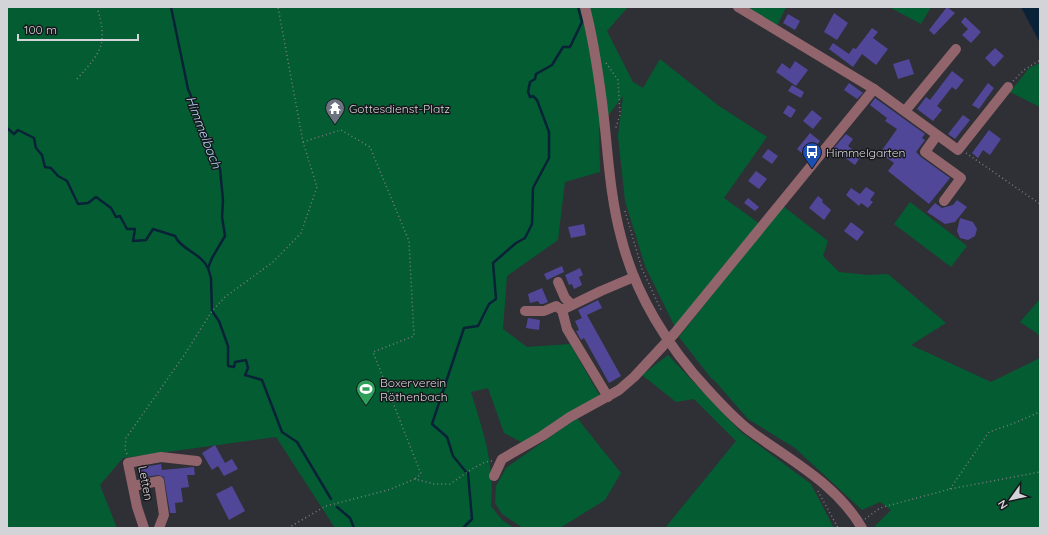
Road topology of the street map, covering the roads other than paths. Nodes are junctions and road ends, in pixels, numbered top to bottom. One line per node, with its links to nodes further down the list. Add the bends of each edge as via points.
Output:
1 (585, 7): 9 (street, via 602,102 613,198 621,238)
2 (738, 7): 5 (street)
3 (956, 50): 6 (street)
4 (1008, 87): 7 (street, via 958,150)
5 (874, 89): 6 (street); 14 (street)
6 (905, 111): 7 (street)
7 (937, 135): 8 (street, via 925,152 961,178)
8 (944, 200)
9 (634, 277): 11 (street); 14 (street, via 653,317)
10 (558, 282): 11 (street, via 565,298)
11 (572, 305): 12 (street)
12 (562, 310): 13 (street, via 556,306 544,311); 15 (street, via 567,329)
13 (525, 311)
14 (669, 340): 15 (street, via 634,377); 21 (street, via 721,404 752,432 816,478 842,502)
15 (608, 397): 17 (street, via 502,459)
16 (197, 461): 18 (street, Letten, via 161,457 130,462 128,466)
17 (494, 476)
18 (133, 486): 19 (street, Letten); 20 (street, via 158,481 164,515)
19 (144, 528)
20 (159, 528)
21 (862, 528)

